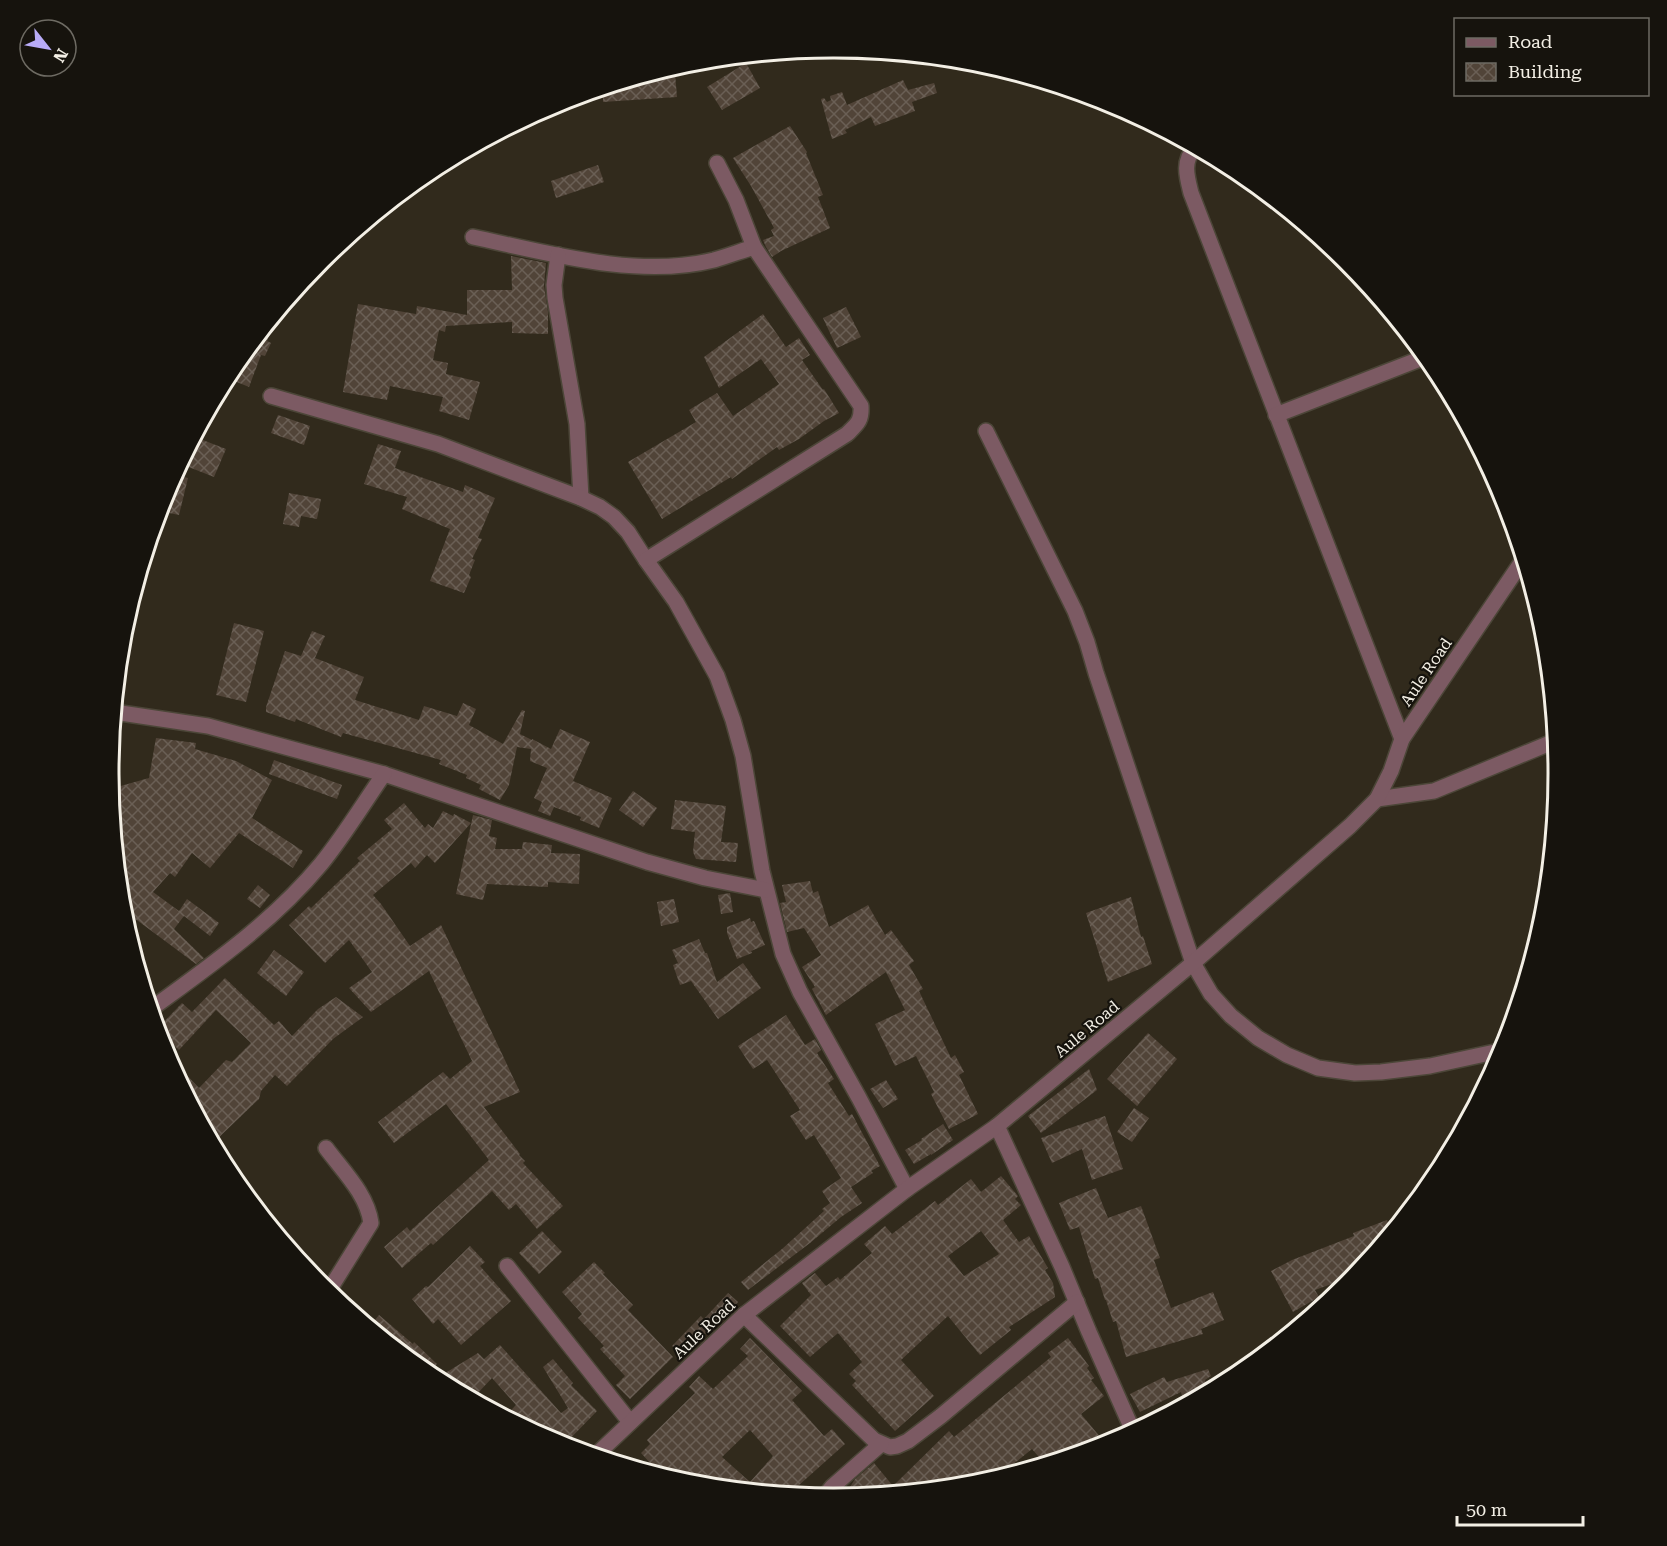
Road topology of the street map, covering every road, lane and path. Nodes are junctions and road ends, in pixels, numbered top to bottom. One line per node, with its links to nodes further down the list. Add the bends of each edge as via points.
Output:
1 (1190, 153): 8 (street, via 1186,171 1191,193)
2 (717, 163): 4 (street)
3 (473, 237): 5 (street)
4 (754, 247): 5 (street, via 713,260 674,266 630,266); 11 (street, via 861,406 861,416 847,434)
5 (558, 255): 10 (street, via 555,298 577,424)
6 (1416, 360): 8 (street)
7 (271, 396): 10 (street, via 438,444)
8 (1276, 415): 14 (street)
9 (986, 431): 19 (street, via 1075,611)
10 (581, 498): 11 (street, via 614,517)
11 (646, 560): 18 (street, via 676,602 717,676 733,720)
12 (1518, 568): 14 (street, Aule Road)
13 (122, 713): 16 (street, via 208,726)
14 (1402, 739): 17 (street, Aule Road)
15 (1547, 744): 17 (street, via 1434,791)
16 (384, 774): 18 (street, via 647,862); 20 (street, via 340,839 295,892 247,938)
17 (1377, 799): 19 (street, Aule Road)
18 (766, 890): 24 (street, via 783,954 800,992)
19 (1193, 963): 21 (street, via 1211,994 1231,1016 1258,1038 1318,1068 1381,1072); 22 (street, Aule Road)
20 (157, 1004)
21 (1491, 1053)
22 (998, 1126): 24 (street, Aule Road); 27 (street)
23 (326, 1148): 26 (street, via 369,1209 371,1223)
24 (907, 1189): 28 (street, Aule Road)
25 (507, 1266): 29 (street)
26 (333, 1283)
27 (1077, 1302): 30 (street); 31 (street, via 918,1434 897,1446)
28 (744, 1315): 29 (street, Aule Road); 31 (street)
29 (630, 1422): 32 (street, Aule Road)
30 (1129, 1423)
31 (880, 1444): 33 (street)
32 (602, 1449)
33 (831, 1488)

